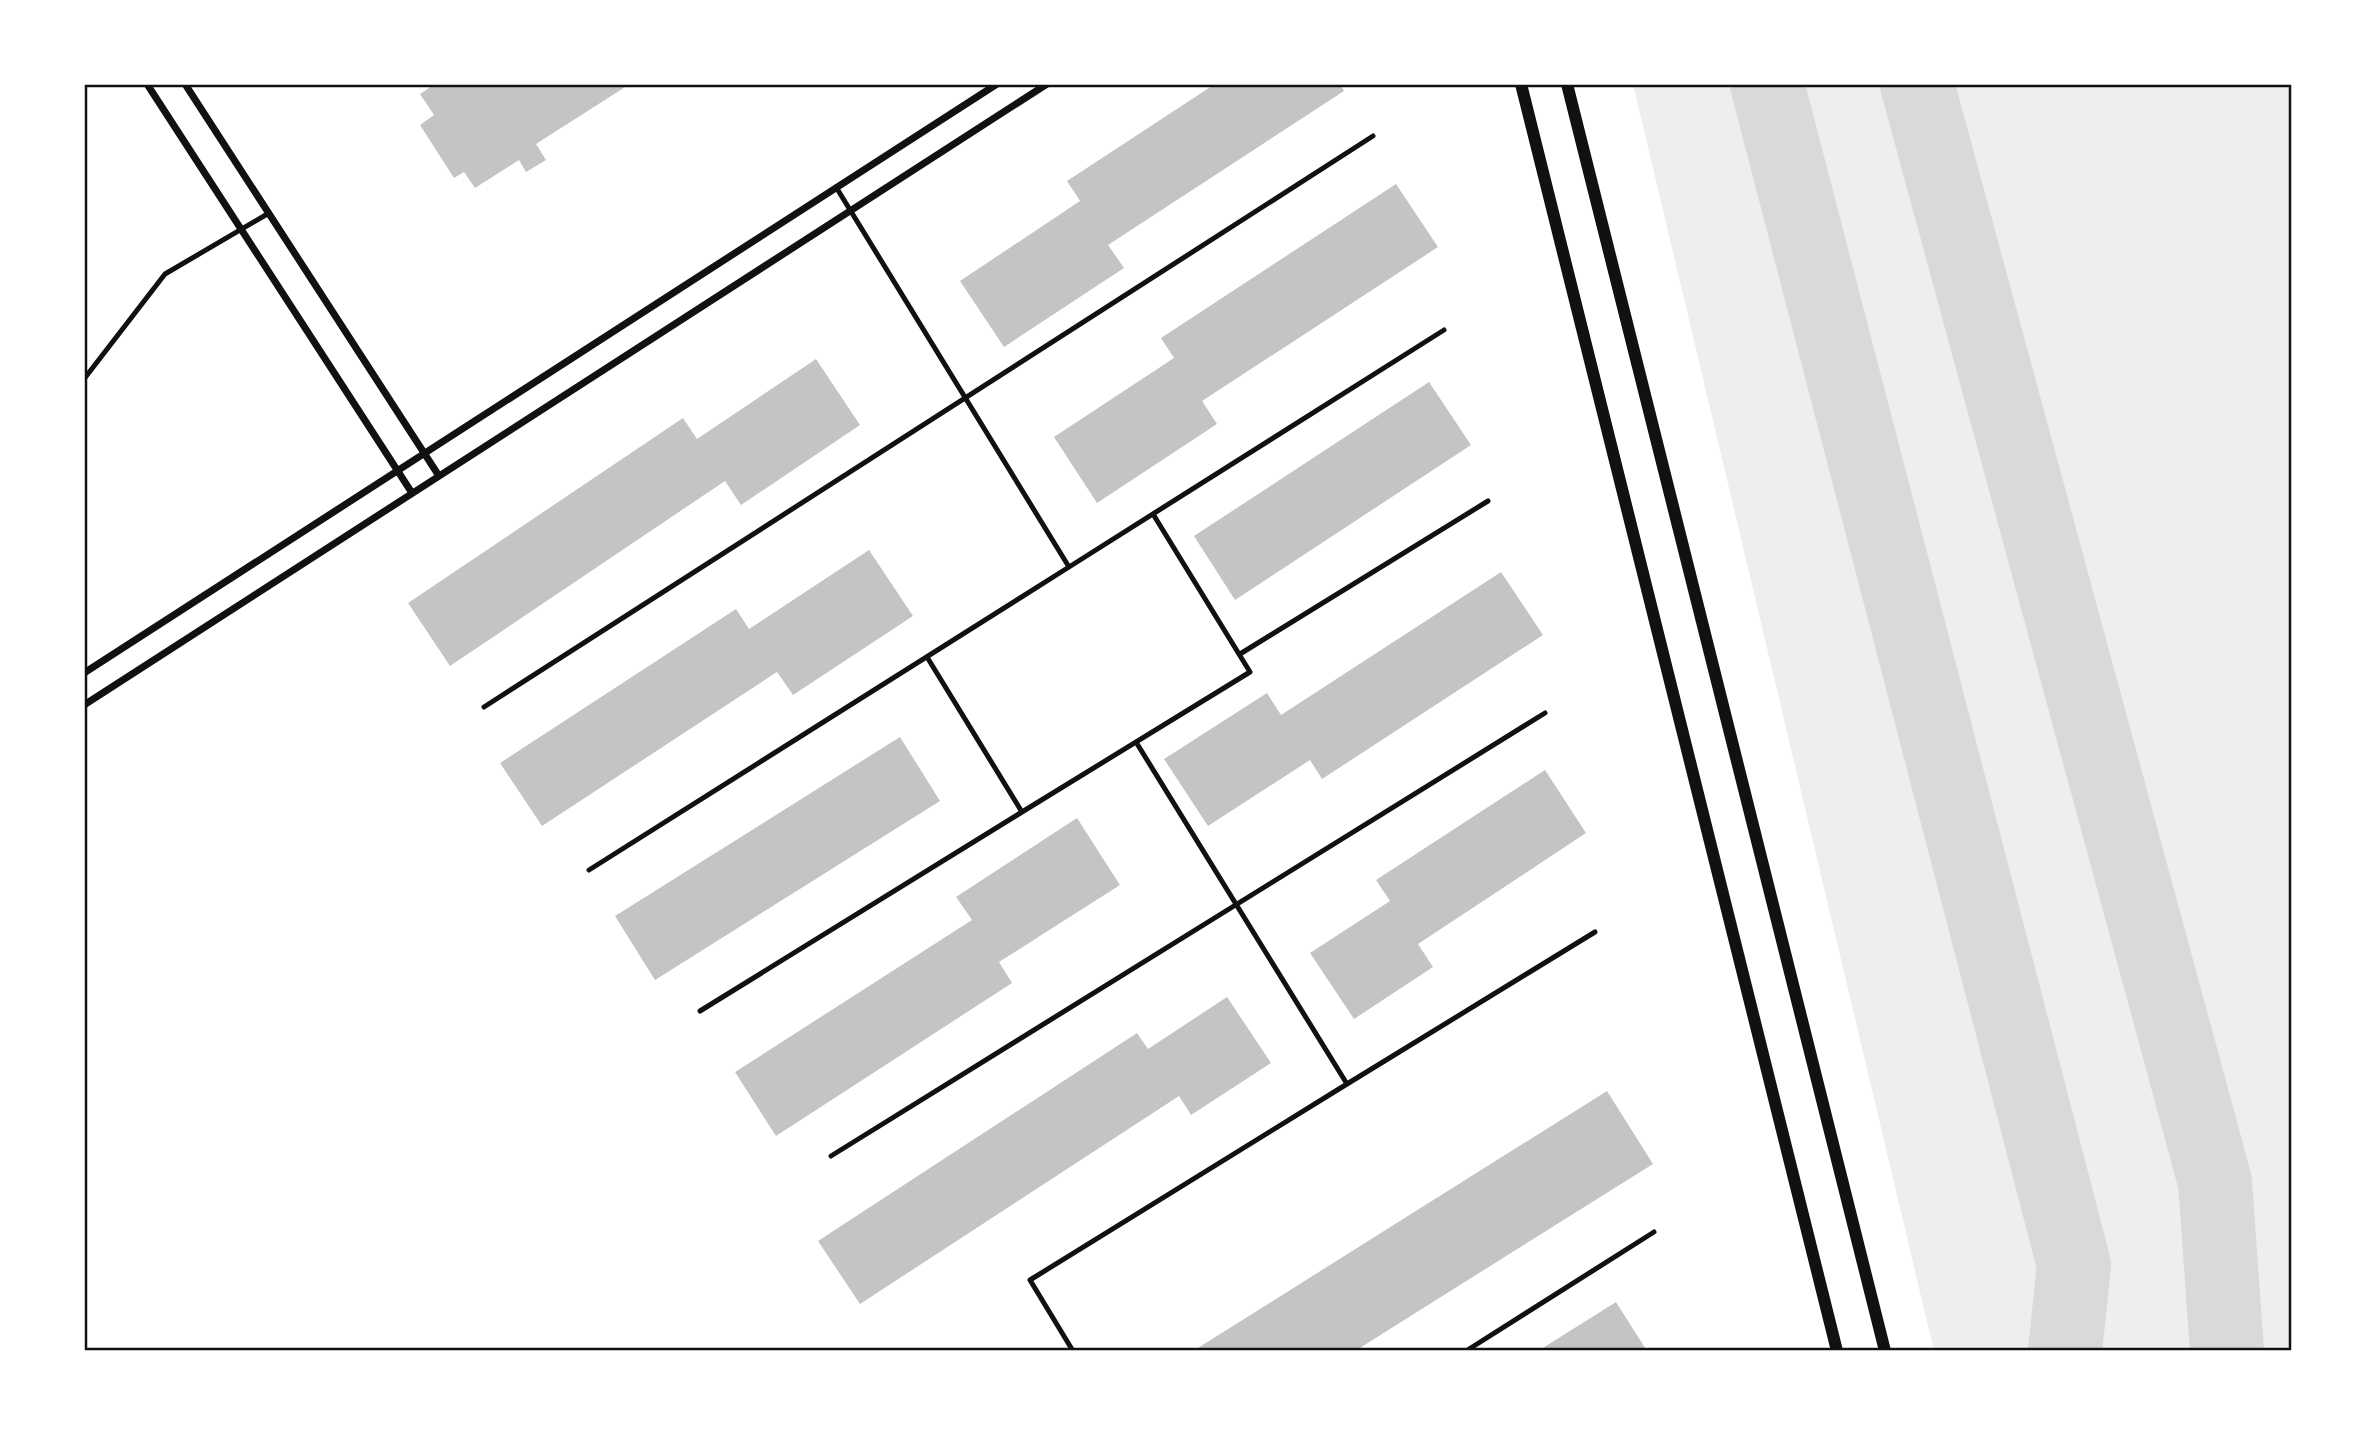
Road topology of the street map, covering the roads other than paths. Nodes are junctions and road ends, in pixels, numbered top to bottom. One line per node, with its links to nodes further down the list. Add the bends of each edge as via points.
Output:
1 (147, 84): 11 (street)
2 (185, 84): 10 (street)
3 (997, 84): 8 (street)
4 (1047, 84): 9 (street)
5 (1521, 84): 39 (street)
6 (1567, 84): 40 (street)
7 (1373, 136): 14 (lane)
8 (836, 187): 9 (lane); 15 (street)
9 (850, 211): 14 (lane); 17 (street)
10 (269, 213): 11 (lane); 15 (street)
11 (242, 230): 13 (lane, via 165,274); 16 (street)
12 (1444, 330): 20 (lane)
13 (84, 379)
14 (966, 398): 21 (lane); 26 (lane)
15 (425, 455): 16 (street); 17 (street)
16 (398, 472): 18 (street); 24 (street)
17 (439, 476): 18 (street)
18 (412, 493): 25 (street)
19 (1488, 501): 22 (lane)
20 (1153, 514): 21 (lane); 22 (lane)
21 (1069, 567): 23 (lane)
22 (1240, 654): 28 (lane, via 1250,672)
23 (927, 657): 29 (lane); 30 (lane)
24 (84, 673)
25 (84, 705)
26 (484, 707)
27 (1545, 713): 31 (lane)
28 (1136, 742): 29 (lane); 31 (lane)
29 (1023, 812): 33 (lane)
30 (589, 870)
31 (1236, 905): 34 (lane); 35 (lane)
32 (1595, 932): 34 (lane)
33 (700, 1010)
34 (1347, 1084): 37 (lane, via 1030,1280)
35 (831, 1156)
36 (1654, 1232): 38 (lane)
37 (1073, 1351)
38 (1466, 1351)
39 (1837, 1351)
40 (1885, 1351)

